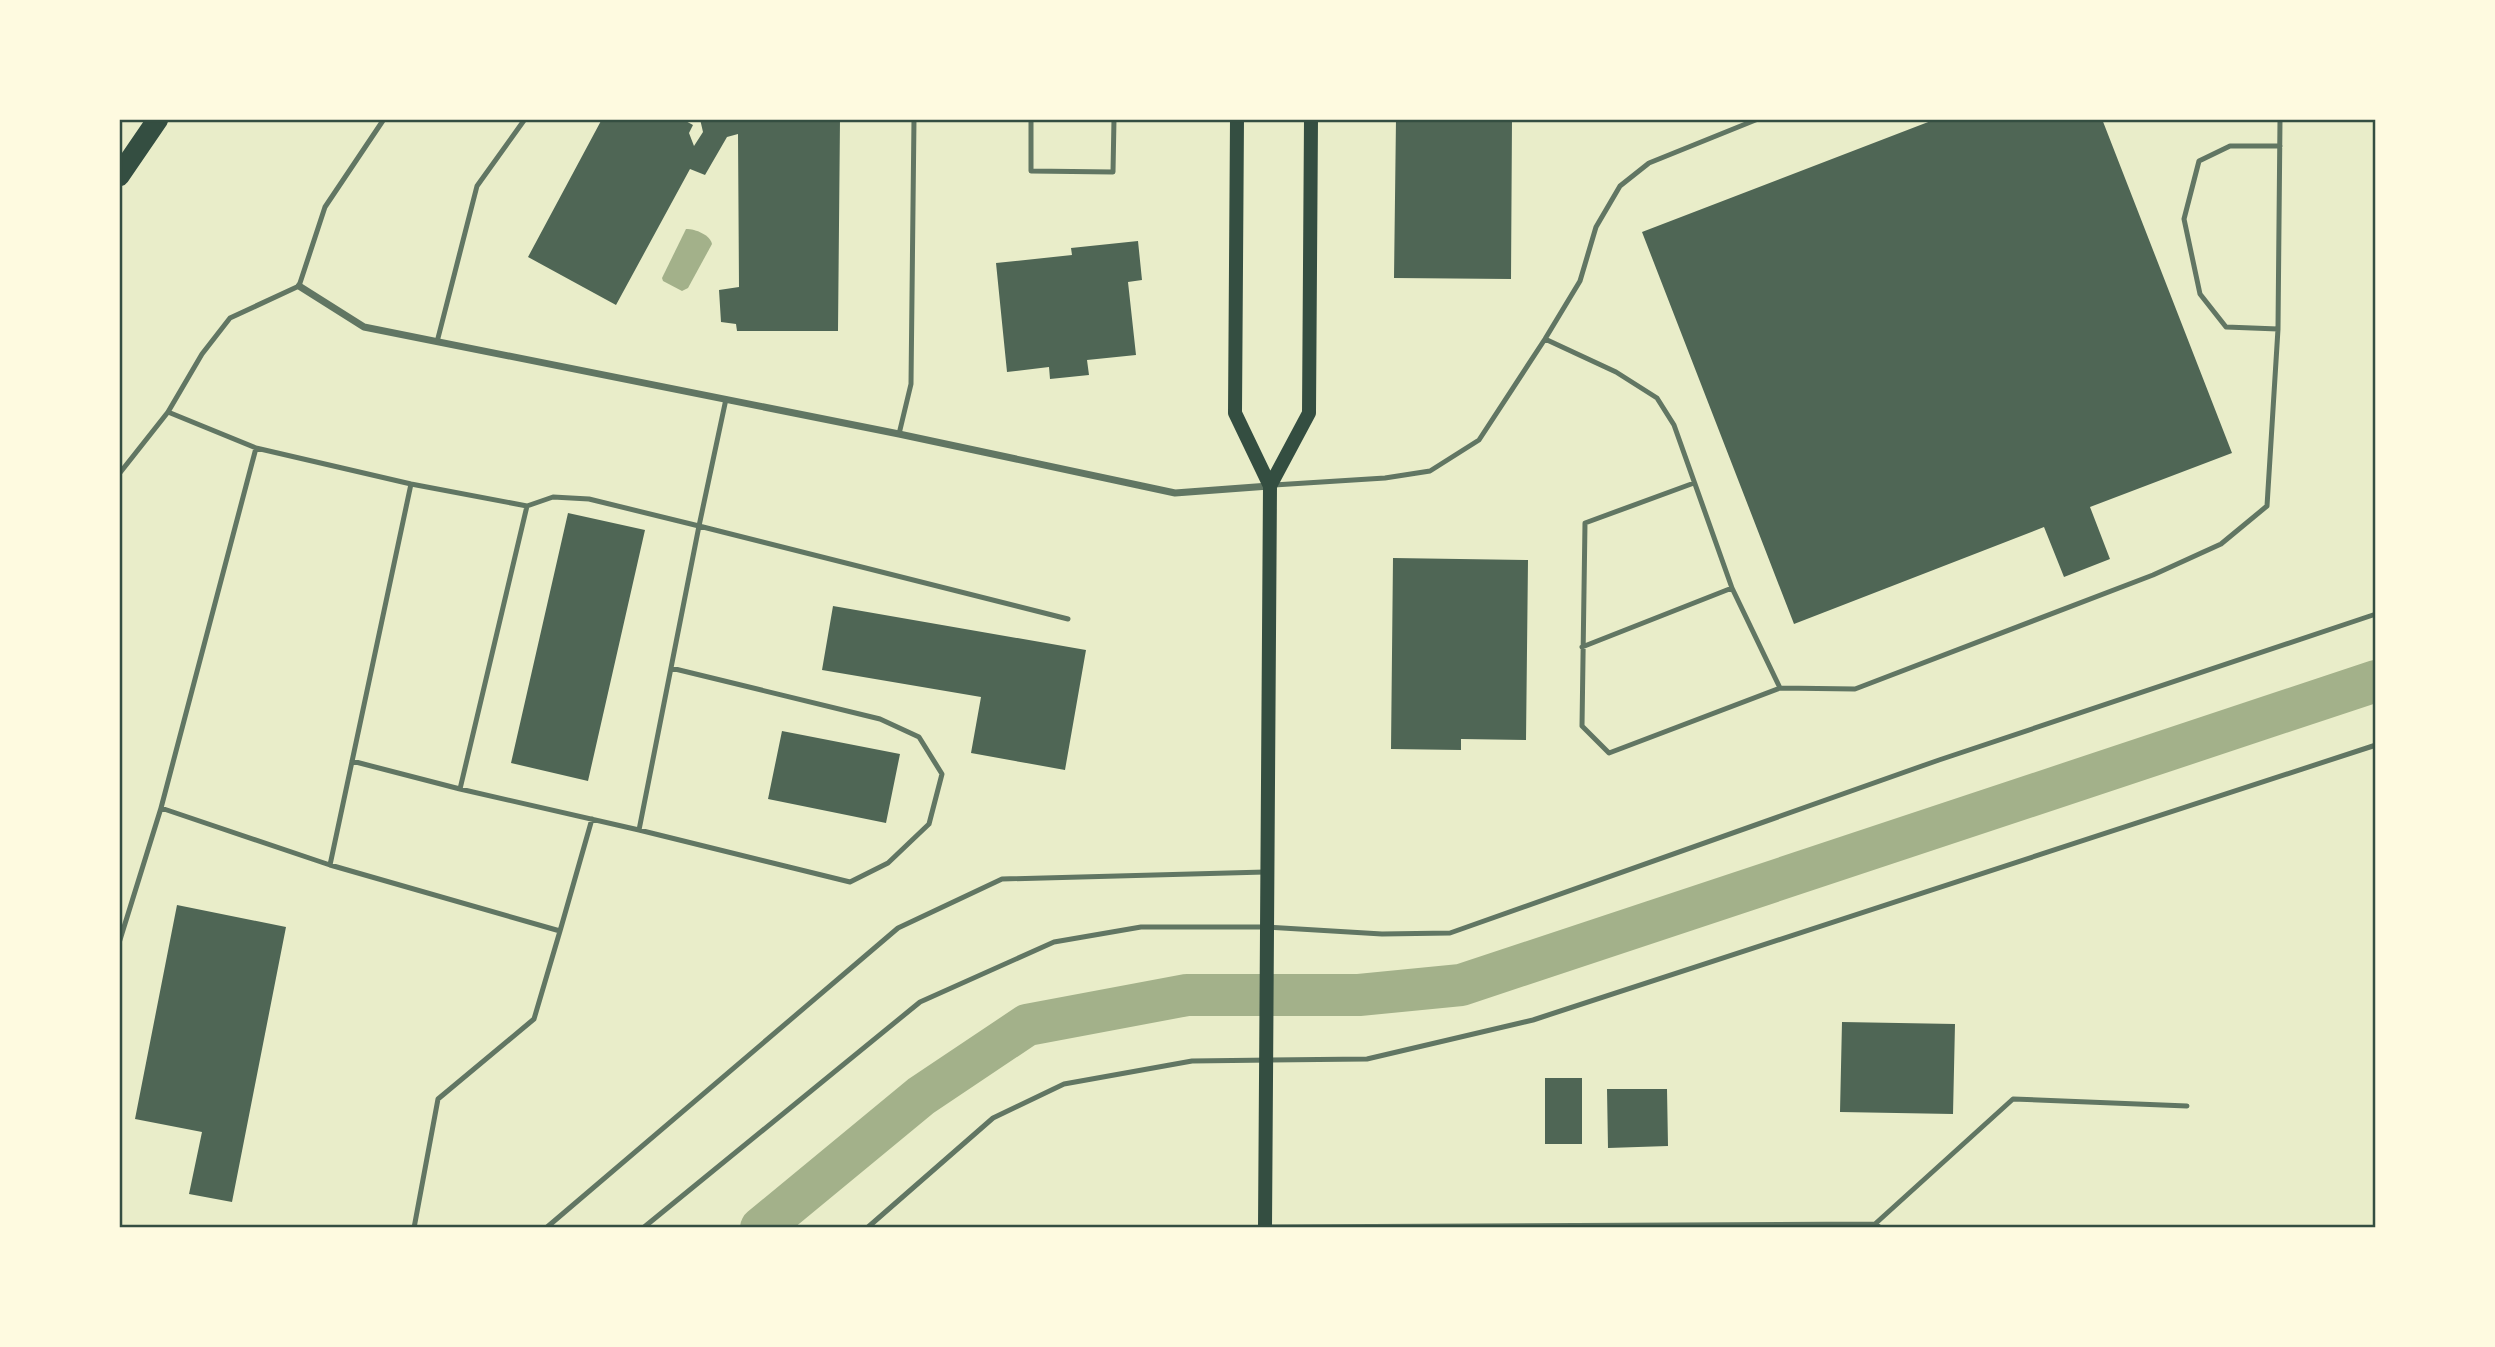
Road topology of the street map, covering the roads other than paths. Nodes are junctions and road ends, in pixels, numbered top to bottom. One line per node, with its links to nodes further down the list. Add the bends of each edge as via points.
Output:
1 (158, 119): 12 (highway)
2 (384, 119): 13 (lane, via 325,207)
3 (525, 119): 16 (lane, via 477,186)
4 (915, 119): 19 (lane, via 911,384)
5 (1031, 119): 6 (lane, via 1031,171 1114,172)
6 (1114, 119)
7 (1237, 119): 24 (main road, via 1234,413)
8 (1311, 119): 24 (main road, via 1309,413)
9 (1758, 119): 15 (lane, via 1649,163 1620,186 1596,228 1580,281)
10 (2280, 119): 11 (lane)
11 (2280, 146): 14 (lane); 14 (lane, via 2230,146 2199,161 2184,219 2200,294 2225,327)
12 (119, 177)
13 (299, 286): 16 (street, via 364,327); 18 (lane, via 230,318 202,354)
14 (2278, 329): 32 (lane, via 2267,506 2221,544 2055,614 1855,689)
15 (1545, 339): 22 (lane, via 1616,372 1657,398 1674,425); 24 (lane, via 1479,440 1430,471)
16 (437, 342): 17 (street)
17 (726, 399): 19 (street); 26 (lane)
18 (168, 412): 20 (lane); 21 (lane)
19 (899, 434): 24 (street, via 1175,493)
20 (256, 448): 23 (lane); 36 (lane)
21 (119, 474)
22 (1695, 483): 27 (lane); 30 (lane, via 1585,523)
23 (411, 484): 25 (lane); 34 (lane)
24 (1270, 486): 40 (main road)
25 (527, 506): 26 (lane, via 553,497 589,499); 35 (lane)
26 (699, 526): 29 (lane); 31 (lane)
27 (1732, 587): 30 (lane); 32 (lane)
28 (2376, 614): 41 (lane, via 1939,760 1450,933)
29 (1068, 619)
30 (1582, 647): 32 (lane, via 1582,726 1609,754)
31 (671, 668): 38 (lane); 38 (lane, via 880,719 919,737 943,774 929,824 888,863 850,882)
32 (1780, 688)
33 (2376, 745): 44 (lane, via 1533,1020 1367,1059)
34 (352, 761): 35 (lane); 39 (lane)
35 (460, 789): 37 (lane)
36 (161, 808): 39 (lane); 43 (lane)
37 (592, 819): 38 (lane); 42 (lane)
38 (639, 830)
39 (330, 865): 42 (lane)
40 (1268, 872): 41 (main road); 49 (lane, via 1002,879 898,928)
41 (1268, 927): 44 (main road); 50 (lane, via 1141,927 1054,942 920,1002)
42 (560, 931): 48 (lane, via 534,1019 438,1098)
43 (119, 943)
44 (1266, 1059): 47 (main road); 51 (lane, via 1192,1061 1064,1084 993,1118)
45 (2188, 1106): 46 (lane, via 2013,1098)
46 (1878, 1226): 47 (lane)
47 (1265, 1227)
48 (414, 1228)
49 (546, 1228)
50 (643, 1228)
51 (867, 1228)

